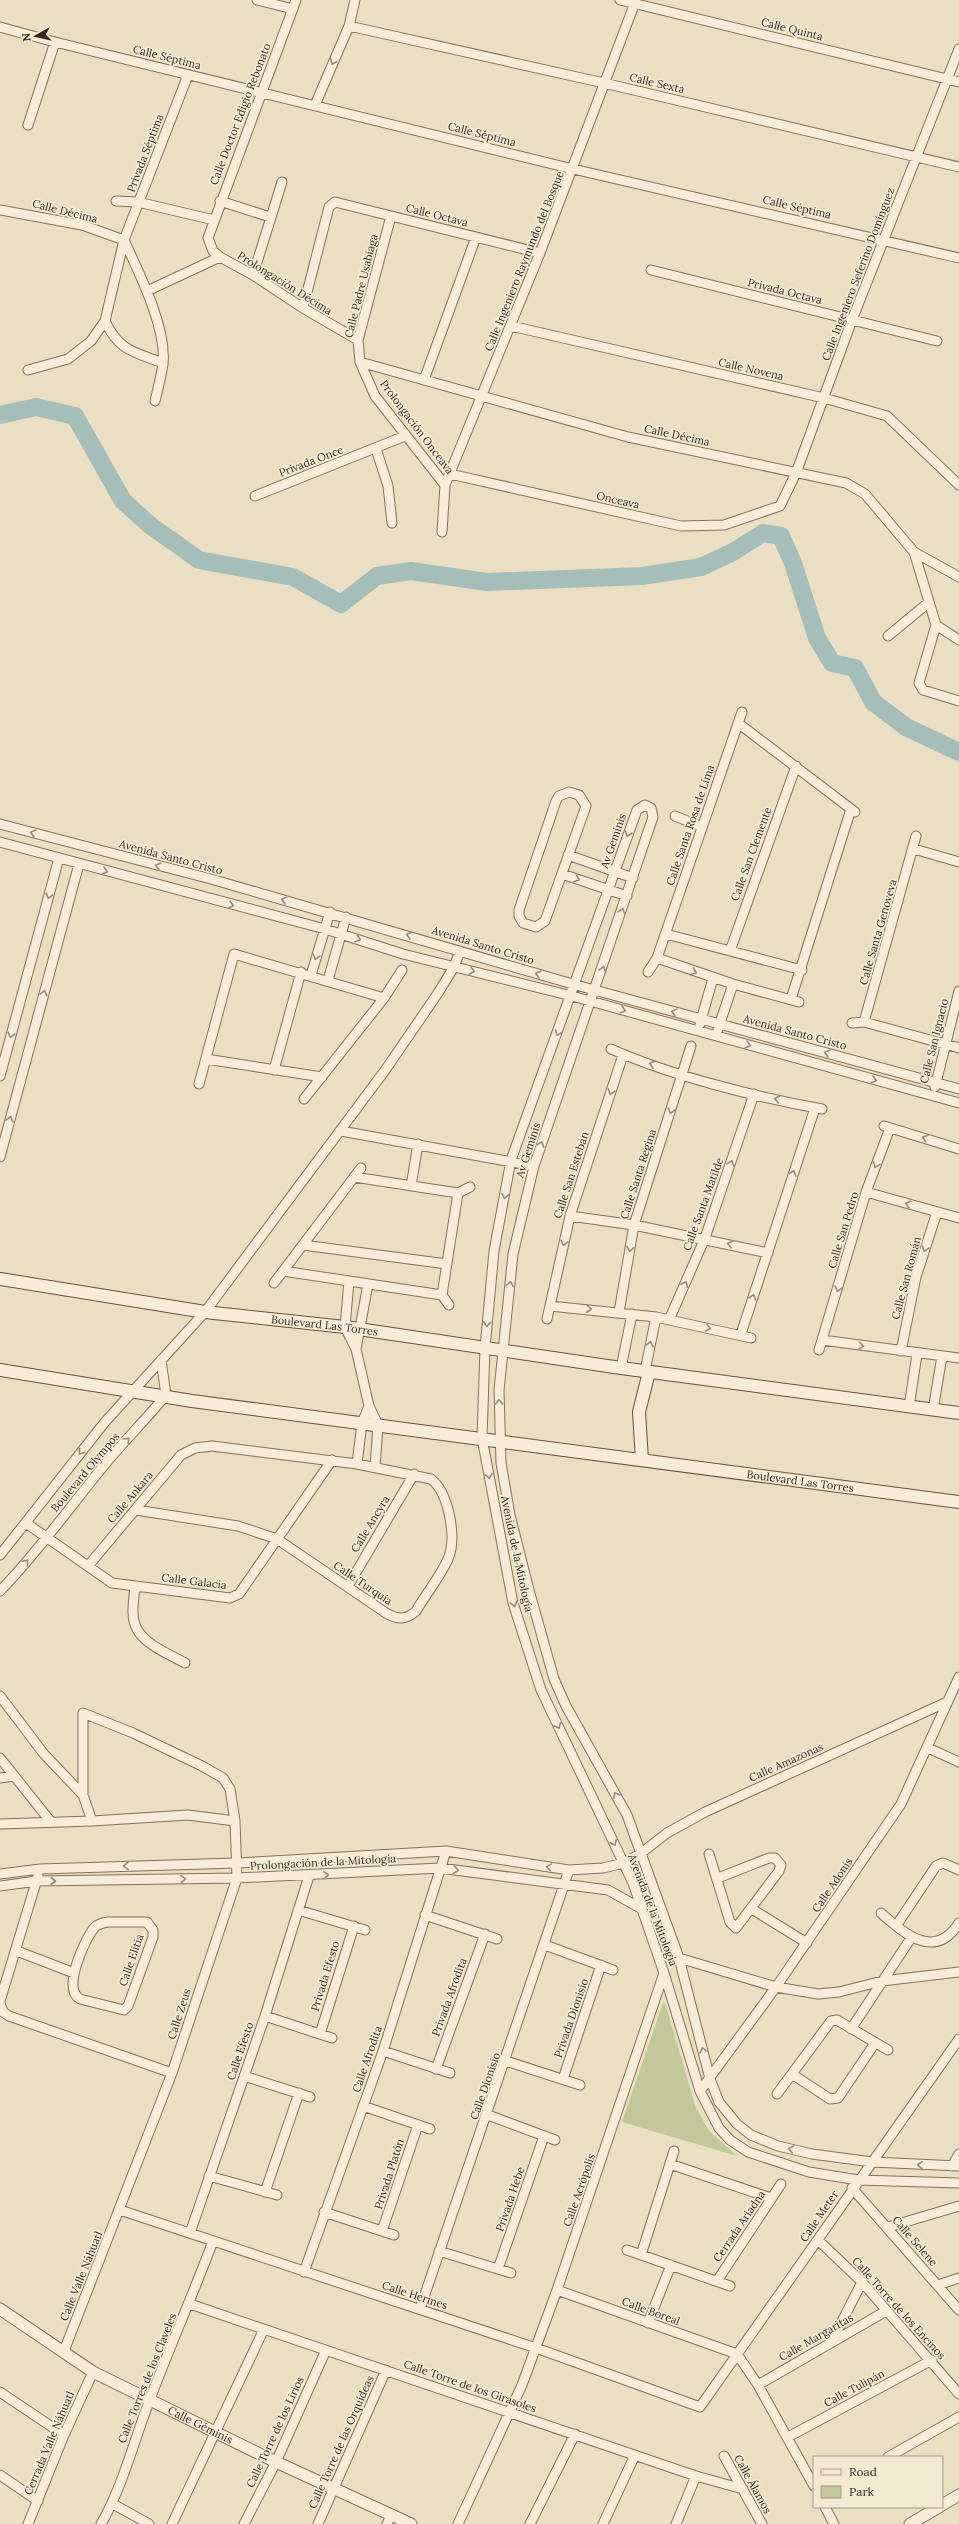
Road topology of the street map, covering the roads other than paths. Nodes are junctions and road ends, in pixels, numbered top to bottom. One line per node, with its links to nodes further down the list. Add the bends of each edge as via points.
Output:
1 (257, 0): 5 (street)
2 (355, 0): 6 (street)
3 (620, 0): 4 (street, Calle Quinta)
4 (635, 2): 11 (street, Calle Quinta); 12 (street, Calle Ingeniero Raymundo del Bosque)
5 (294, 4): 14 (street, Calle Doctor Edigio Rebonato)
6 (349, 26): 12 (street, Calle Sexta); 15 (street, one-way to 15)
7 (0, 27): 8 (street, Calle Séptima)
8 (55, 42): 10 (street, Calle Séptima); 16 (street)
9 (959, 49): 11 (street, Calle Ingeniero Seferino Domínguez)
10 (188, 74): 14 (street, Calle Séptima); 23 (street, Privada Séptima)
11 (947, 79): 13 (street, Calle Quinta); 17 (street, Calle Ingeniero Seferino Domínguez)
12 (604, 82): 17 (street, Calle Sexta); 19 (street, Calle Ingeniero Raymundo del Bosque)
13 (959, 82)
14 (262, 93): 15 (street, Calle Séptima); 22 (street, Calle Doctor Edigio Rebonato)
15 (315, 105): 19 (street, Calle Séptima)
16 (28, 124)
17 (916, 157): 18 (street, Calle Sexta); 31 (street, Calle Ingeniero Seferino Domínguez)
18 (959, 167)
19 (573, 169): 31 (street, Calle Séptima); 32 (street, Calle Ingeniero Raymundo del Bosque)
20 (282, 182): 26 (street)
21 (116, 201): 23 (street)
22 (220, 201): 26 (street); 27 (street, Calle Doctor Edigio Rebonato)
23 (138, 202): 27 (street); 30 (street, Privada Séptima)
24 (0, 210): 30 (street, Calle Décima, via 82,226)
25 (391, 216): 28 (street, Calle Octava); 38 (street, Calle Octava, via 337,202 329,207); 42 (street, Calle Padre Usabiaga)
26 (270, 217): 36 (street)
27 (214, 220): 29 (street, Calle Doctor Edigio Rebonato)
28 (476, 237): 32 (street, Calle Octava); 47 (street)
29 (208, 238): 33 (street, Prolongación Décima, via 213,250)
30 (124, 240): 37 (street); 40 (street, Privada Séptima)
31 (884, 240): 34 (street, Calle Séptima); 39 (street, Calle Ingeniero Seferino Domínguez)
32 (540, 253): 41 (street, Calle Ingeniero Raymundo del Bosque)
33 (220, 257): 36 (street, Prolongación Décima); 37 (street)
34 (959, 258)
35 (651, 270): 39 (street, Privada Octava)
36 (253, 275): 38 (street, Prolongación Décima)
37 (147, 291): 45 (street, via 162,345)
38 (303, 308): 42 (street, Prolongación Décima)
39 (852, 320): 43 (street, Privada Octava); 49 (street, Calle Ingeniero Seferino Domínguez)
40 (104, 321): 45 (street, via 112,337 120,345); 46 (street, Privada Séptima, via 91,341 68,359)
41 (511, 326): 48 (street, Calle Ingeniero Raymundo del Bosque); 49 (street, Calle Novena)
42 (358, 340): 44 (street, Calle Padre Usabiaga)
43 (937, 341)
44 (360, 362): 47 (street, Calle Décima); 51 (street, Prolongación Onceava, via 375,396)
45 (163, 364): 50 (street)
46 (28, 370)
47 (424, 380): 48 (street, Calle Décima)
48 (482, 396): 53 (street, Calle Décima, via 628,437); 54 (street, Calle Ingeniero Raymundo del Bosque)
49 (824, 398): 53 (street, Calle Ingeniero Seferino Domínguez); 56 (street, Calle Novena, via 892,419)
50 (155, 400)
51 (405, 436): 52 (street, Privada Once); 55 (street, Prolongación Onceava)
52 (376, 449): 57 (street, Privada Once); 59 (street, via 390,492)
53 (796, 473): 58 (street, Calle Ingeniero Seferino Domínguez); 61 (street, Calle Décima, via 857,488)
54 (450, 474): 55 (street, Calle Ingeniero Raymundo del Bosque); 58 (street, Onceava, via 681,526 724,525)
55 (445, 485): 60 (street, Calle Ingeniero Raymundo del Bosque)
56 (959, 485)
57 (256, 496)
58 (780, 506)
59 (392, 523)
60 (442, 532)
61 (914, 552): 62 (street); 63 (street, Calle Décima)
62 (959, 577)
63 (928, 603): 64 (street, Calle Décima); 65 (street)
64 (936, 626): 66 (street); 67 (street, via 919,680 923,690)
65 (888, 636)
66 (959, 640)
67 (959, 701)
68 (742, 712): 69 (street, Calle Santa Rosa de Lima)
69 (738, 723): 70 (street); 73 (street, Calle Santa Rosa de Lima)
70 (796, 766): 92 (street, Calle San Clemente); 96 (street, via 854,811)
71 (675, 816): 73 (street)
72 (0, 824): 86 (street, Avenida Santo Cristo, one-way to 72)
73 (702, 827): 90 (street, Calle Santa Rosa de Lima)
74 (916, 836): 76 (street, Calle Santa Genoveva)
75 (0, 842): 78 (street)
76 (914, 849): 79 (street); 110 (street, Calle Santa Genoveva)
77 (568, 856): 81 (street); 82 (street); 82 (street, via 586,806 579,795 569,792 559,796 556,801 519,910 523,923 536,927 545,921)
78 (59, 858): 80 (street); 123 (street, one-way to 123)
79 (959, 862)
80 (79, 864): 88 (street, one-way to 88); 135 (street, one-way to 80)
81 (615, 872): 83 (street); 83 (street, Av Geminis, one-way to 81, via 653,818 653,811 648,806 640,806 637,810); 84 (street, Av Geminis)
82 (562, 874): 84 (street, one-way to 84)
83 (633, 878): 85 (street, Av Geminis)
84 (609, 890): 85 (street); 103 (street, Av Geminis)
85 (627, 896): 104 (street, Av Geminis, one-way to 85)
86 (330, 912): 87 (street, Avenida Santo Cristo); 88 (street)
87 (346, 917): 89 (street); 91 (street, Avenida Santo Cristo, one-way to 87)
88 (325, 929): 89 (street); 99 (street, one-way to 99)
89 (341, 934): 94 (street, one-way to 94); 101 (street)
90 (666, 934): 92 (street); 93 (street, Calle Santa Rosa de Lima)
91 (460, 951): 94 (street, Boulevard Olympos); 103 (street, Avenida Santo Cristo, one-way to 91)
92 (730, 951): 96 (street)
93 (657, 958): 98 (street, Calle Santa Rosa de Lima); 100 (street, one-way to 100)
94 (454, 967): 106 (street, one-way to 106); 132 (street, Boulevard Olympos)
95 (402, 970): 107 (street)
96 (802, 970): 102 (street, via 795,1001)
97 (302, 972): 99 (street); 120 (street, via 234,954); 121 (street)
98 (648, 972)
99 (311, 975): 101 (street)
100 (713, 978): 102 (street); 109 (street)
101 (328, 980): 107 (street)
102 (732, 984): 112 (street)
103 (576, 985): 104 (street, Avenida Santo Cristo); 106 (street, Av Geminis)
104 (596, 990): 108 (street, Av Geminis); 109 (street, Avenida Santo Cristo, one-way to 104)
105 (959, 991): 115 (street, Calle San Ignacio)
106 (572, 996): 108 (street); 136 (street, Av Geminis, one-way to 136)
107 (384, 998): 124 (street)
108 (592, 1002): 113 (street, one-way to 113); 137 (street, Av Geminis, one-way to 108)
109 (701, 1019): 112 (street, Avenida Santo Cristo); 113 (street)
110 (864, 1022): 111 (street); 115 (street)
111 (852, 1023)
112 (720, 1024): 114 (street); 125 (street, Avenida Santo Cristo, one-way to 112)
113 (698, 1031): 114 (street)
114 (716, 1036): 129 (street, one-way to 129)
115 (945, 1044): 117 (street); 125 (street, Calle San Ignacio)
116 (691, 1046): 122 (street, Calle Santa Regina)
117 (959, 1048)
118 (611, 1049): 119 (street)
119 (623, 1055): 122 (street, one-way to 119); 145 (street, Calle San Esteban, one-way to 145)
120 (206, 1059): 121 (street); 126 (street)
121 (274, 1070): 124 (street)
122 (683, 1074): 128 (street); 147 (street, Calle Santa Regina, one-way to 147)
123 (0, 1076)
124 (322, 1077): 130 (street)
125 (936, 1083): 127 (street, Avenida Santo Cristo); 129 (street, Calle San Ignacio)
126 (199, 1084)
127 (958, 1086): 131 (street)
128 (754, 1094): 148 (street, Calle Santa Matilde, one-way to 128); 150 (street, one-way to 128, via 818,1108)
129 (934, 1096): 131 (street)
130 (304, 1099)
131 (956, 1102)
132 (341, 1131): 133 (street); 160 (street, Boulevard Olympos)
133 (418, 1144): 136 (street); 140 (street)
134 (959, 1149): 142 (street, Calle San Pedro, one-way to 142, via 887,1127)
135 (0, 1156)
136 (511, 1160): 137 (street); 171 (street, Av Geminis, one-way to 171, via 494,1251)
137 (534, 1166): 174 (street, Av Geminis, one-way to 137, via 513,1254)
138 (360, 1168): 139 (street)
139 (354, 1177): 140 (street); 149 (street)
140 (411, 1186): 143 (street)
141 (470, 1187): 143 (street)
142 (866, 1192): 144 (street, one-way to 142); 170 (street, Calle San Pedro, one-way to 170)
143 (458, 1193): 151 (street)
144 (937, 1212): 146 (street); 175 (street, Calle San Román, one-way to 175, via 916,1277)
145 (570, 1216): 147 (street); 159 (street, Calle San Esteban, one-way to 159)
146 (959, 1218)
147 (634, 1225): 148 (street); 161 (street, Calle Santa Regina, one-way to 161)
148 (705, 1238): 150 (street, one-way to 148); 165 (street, Calle Santa Matilde, one-way to 148)
149 (303, 1245): 151 (street); 152 (street)
150 (768, 1252): 168 (street, one-way to 150)
151 (447, 1264): 157 (street)
152 (283, 1271): 154 (street); 155 (street)
153 (0, 1279): 160 (main road, Boulevard Las Torres)
154 (349, 1281): 156 (street); 166 (street)
155 (274, 1283)
156 (368, 1284): 157 (street); 167 (street)
157 (442, 1295): 158 (street)
158 (449, 1305)
159 (550, 1306): 161 (street, one-way to 161); 164 (street, Calle San Esteban)
160 (205, 1312): 166 (main road, Boulevard Las Torres); 179 (street, Boulevard Olympos)
161 (619, 1312): 162 (street)
162 (632, 1314): 163 (street); 180 (street)
163 (656, 1317): 165 (street); 182 (street, one-way to 163)
164 (546, 1318)
165 (669, 1320): 168 (street, one-way to 168)
166 (345, 1327): 167 (main road, Boulevard Las Torres); 172 (street)
167 (361, 1329): 171 (main road, Boulevard Las Torres); 172 (street)
168 (741, 1334): 169 (street)
169 (751, 1338)
170 (822, 1340): 173 (street, Calle San Pedro); 175 (street, one-way to 175)
171 (485, 1348): 174 (main road, Boulevard Las Torres); 191 (street, Av Geminis)
172 (356, 1349): 185 (street)
173 (819, 1350)
174 (502, 1351): 180 (main road, Boulevard Las Torres); 192 (street, Av Geminis, one-way to 174, via 499,1390)
175 (901, 1351): 176 (street)
176 (917, 1354): 177 (street); 186 (street)
177 (942, 1356): 178 (street); 187 (street)
178 (958, 1356)
179 (161, 1360): 183 (street, Boulevard Olympos); 184 (street)
180 (622, 1368): 182 (main road, Boulevard Las Torres)
181 (0, 1370): 183 (main road, Boulevard Las Torres)
182 (647, 1371): 186 (main road, Boulevard Las Torres); 195 (main road, via 639,1412)
183 (133, 1390): 184 (main road, Boulevard Las Torres); 201 (street, Boulevard Olympos, one-way to 201)
184 (166, 1395): 189 (main road, Boulevard Las Torres, via 192,1401); 202 (street, Boulevard Olympos, one-way to 184, via 112,1456)
185 (370, 1406): 189 (street); 190 (street)
186 (909, 1407): 187 (main road, Boulevard Las Torres)
187 (933, 1410): 188 (main road, Boulevard Las Torres)
188 (959, 1413)
189 (362, 1423): 190 (main road, Boulevard Las Torres); 196 (street)
190 (378, 1425): 191 (main road, Boulevard Las Torres); 197 (street)
191 (482, 1438): 192 (main road, Boulevard Las Torres); 227 (street, Avenida de la Mitología, one-way to 227, via 513,1603 541,1690)
192 (500, 1440): 195 (main road, Boulevard Las Torres); 224 (street, Avenida de la Mitología, one-way to 192, via 627,1815 566,1706 554,1679 528,1590 510,1514)
193 (195, 1448): 194 (street, Calle Turquia, via 212,1446); 200 (street, Calle Ankara, via 181,1455)
194 (332, 1460): 196 (street, Calle Turquia); 203 (street, Calle Galacia)
195 (642, 1460): 199 (main road, Boulevard Las Torres)
196 (357, 1464): 197 (street, Calle Turquia)
197 (374, 1467): 198 (street, Calle Turquia)
198 (414, 1474): 207 (street, Calle Ancyra); 207 (street, Calle Turquia, via 431,1479 440,1485 445,1496 451,1536 449,1558 416,1611 409,1617 393,1618)
199 (959, 1502)
200 (136, 1510): 203 (street, Calle Turquia, via 238,1526); 205 (street, Calle Ankara)
201 (26, 1523): 202 (street, Calle Galacia); 204 (street, Boulevard Olympos)
202 (47, 1538): 205 (street, Calle Galacia); 208 (street, Boulevard Olympos, one-way to 202)
203 (277, 1539): 206 (street, Calle Galacia, via 239,1594 230,1598); 207 (street, Calle Turquia)
204 (0, 1555)
205 (88, 1566): 206 (street, Calle Galacia, via 112,1583)
206 (135, 1586): 209 (street, via 136,1629 151,1643)
207 (348, 1586)
208 (0, 1591)
209 (185, 1663)
210 (959, 1677): 212 (street, Calle Adonis)
211 (0, 1696): 218 (street, via 44,1754)
212 (948, 1702): 213 (street, Calle Adonis); 224 (street, Calle Amazonas, via 705,1812 667,1833)
213 (928, 1748): 215 (street); 251 (street, Calle Adonis, via 901,1804)
214 (0, 1758): 216 (street)
215 (959, 1762)
216 (14, 1776): 217 (street); 221 (street)
217 (0, 1778)
218 (83, 1795): 219 (street); 220 (street, Calle Zeus, via 83,1713 133,1733 215,1772 223,1778 230,1789)
219 (92, 1821): 220 (street, via 188,1815); 221 (street)
220 (235, 1821): 226 (street, Calle Zeus)
221 (51, 1822): 222 (street)
222 (0, 1824)
223 (446, 1851): 226 (street, Prolongación de la Mitología); 228 (street, Calle Afrodita); 230 (street, Prolongación de la Mitología, one-way to 223)
224 (640, 1854): 227 (street, Prolongación de la Mitología); 254 (street, Avenida de la Mitología)
225 (709, 1854): 235 (street)
226 (237, 1862): 229 (street, Prolongación de la Mitología, one-way to 229); 234 (street, Calle Zeus)
227 (624, 1863): 230 (street, Prolongación de la Mitología, via 603,1868); 239 (street, Avenida de la Mitología)
228 (440, 1868): 233 (street, Prolongación de la Mitología, one-way to 228); 237 (street, Prolongación de la Mitología, one-way to 237); 243 (street, Calle Afrodita)
229 (40, 1869): 232 (street, Prolongación de la Mitología); 236 (street)
230 (569, 1870): 237 (street, Calle Dionisio)
231 (959, 1870): 246 (street, via 943,1863 936,1866)
232 (0, 1874)
233 (309, 1876): 234 (street, Prolongación de la Mitología); 241 (street, Calle Efesto)
234 (237, 1878): 236 (street, Prolongación de la Mitología, one-way to 234); 273 (street, Calle Zeus)
235 (718, 1878): 240 (street, via 732,1926 739,1927); 240 (street, via 769,1858 779,1860 779,1871)
236 (37, 1880): 238 (street, Prolongación de la Mitología); 253 (street)
237 (565, 1884): 239 (street, Prolongación de la Mitología, via 608,1890); 252 (street, Calle Dionisio)
238 (0, 1886)
239 (642, 1909): 259 (street, Avenida de la Mitología)
240 (752, 1909): 251 (street)
241 (298, 1910): 245 (street); 263 (street, Calle Efesto)
242 (881, 1913): 246 (street)
243 (425, 1915): 248 (street); 270 (street, Calle Afrodita)
244 (959, 1923): 249 (street, via 952,1934 941,1940 931,1942)
245 (354, 1926): 247 (street); 265 (street, Privada Efesto)
246 (896, 1926): 249 (street)
247 (365, 1930)
248 (485, 1934): 250 (street); 272 (street, Privada Afrodita)
249 (911, 1938): 260 (street)
250 (497, 1939)
251 (807, 1943): 261 (street, Calle Adonis)
252 (545, 1945): 255 (street); 271 (street, Calle Dionisio)
253 (17, 1951): 258 (street); 262 (street)
254 (679, 1958): 261 (street, Avenida de la Mitología); 278 (street, Avenida de la Mitología, one-way to 254)
255 (601, 1965): 256 (street); 277 (street, Privada Dionisio)
256 (613, 1970)
257 (959, 1972): 260 (street, Avenida de la Mitología)
258 (74, 1973): 258 (street, Calle Elitia, via 88,1939 94,1928 101,1923 147,1922 152,1927 153,1937 128,2006 124,2010 75,1997 72,1988)
259 (664, 1973): 280 (street, Avenida de la Mitología); 324 (street, Calle Acrópolis)
260 (882, 1981): 261 (street, Avenida de la Mitología, via 839,1992 818,1994); 264 (street)
261 (776, 1987): 278 (street, Calle Adonis)
262 (0, 2002): 273 (street, via 4,2012 10,2016)
263 (265, 2016): 265 (street); 276 (street, Calle Efesto)
264 (851, 2029): 268 (street); 275 (street, via 837,2020 831,2021)
265 (320, 2034): 266 (street)
266 (332, 2038)
267 (959, 2039): 292 (street, Calle Meter)
268 (875, 2043): 269 (street); 275 (street, via 838,2098 830,2099)
269 (888, 2050)
270 (383, 2051): 272 (street); 284 (street, Calle Afrodita)
271 (506, 2061): 277 (street); 285 (street, Calle Dionisio)
272 (436, 2069): 274 (street)
273 (172, 2073): 304 (street, Calle Zeus)
274 (450, 2074)
275 (792, 2074): 282 (street)
276 (244, 2076): 281 (street); 295 (street, Calle Efesto)
277 (563, 2079): 279 (street)
278 (710, 2079): 280 (street, Calle Adonis); 292 (street, Avenida de la Mitología, one-way to 278, via 812,2154 778,2146 751,2135 736,2124 719,2102)
279 (580, 2085)
280 (700, 2091): 296 (street, Avenida de la Mitología, via 719,2128 730,2140 748,2152 809,2172)
281 (299, 2093): 283 (street); 300 (street)
282 (777, 2094)
283 (310, 2097)
284 (363, 2106): 286 (street); 305 (street, Calle Afrodita)
285 (488, 2115): 288 (street); 313 (street, Calle Dionisio)
286 (418, 2125): 287 (street); 307 (street, Privada Platón)
287 (430, 2129)
288 (544, 2136): 289 (street); 316 (street, Privada Hebe)
289 (555, 2140)
290 (674, 2151): 293 (street)
291 (959, 2154): 294 (street)
292 (872, 2162): 294 (street, Avenida de la Mitología, one-way to 292); 296 (street, Calle Meter)
293 (670, 2164): 302 (street); 314 (street)
294 (956, 2166)
295 (209, 2176): 300 (street); 308 (street, Calle Efesto)
296 (858, 2180): 297 (street, Avenida de la Mitología); 299 (street, Calle Meter)
297 (959, 2183)
298 (781, 2184): 302 (street, Cerrada Ariadna)
299 (852, 2188): 306 (street, Calle Selene); 311 (street, Calle Meter)
300 (265, 2192): 301 (street)
301 (277, 2195)
302 (771, 2198): 320 (street, Cerrada Ariadna)
303 (959, 2206): 306 (street)
304 (120, 2210): 308 (street, Calle Hermes); 335 (street, Calle Valle Náhuatl)
305 (324, 2212): 307 (street); 317 (street, Calle Afrodita)
306 (888, 2227): 322 (street, Calle Selene)
307 (382, 2231): 309 (street)
308 (190, 2233): 310 (street, Calle Hermes)
309 (394, 2235)
310 (213, 2240): 317 (street, Calle Hermes); 325 (street, Calle Torres de los Claveles)
311 (818, 2240): 321 (street, Calle Torre de los Encinos); 336 (street, Calle Meter)
312 (627, 2250): 314 (street)
313 (439, 2251): 316 (street); 327 (street, Calle Dionisio)
314 (641, 2255): 315 (street)
315 (671, 2265): 320 (street); 330 (street)
316 (498, 2269): 318 (street)
317 (304, 2272): 327 (street, Calle Hermes)
318 (511, 2273)
319 (959, 2278): 322 (street)
320 (717, 2281): 323 (street)
321 (862, 2282): 329 (street, Calle Torre de los Encinos); 332 (street)
322 (938, 2285): 328 (street, Calle Selene)
323 (730, 2286)
324 (558, 2290): 330 (street, Calle Boreal); 333 (street, Calle Acrópolis)
325 (190, 2304): 331 (street, Calle Torre de los Girasoles); 343 (street, Calle Torres de los Claveles)
326 (0, 2309): 335 (street, Calle Géminis)
327 (420, 2309): 333 (street, Calle Hermes)
328 (959, 2310)
329 (886, 2311): 332 (street, Calle Margaritas); 337 (street, Calle Torre de los Encinos)
330 (648, 2323): 336 (street, Calle Boreal)
331 (264, 2329): 334 (street, Calle Torre de los Girasoles); 347 (street)
332 (831, 2343): 340 (street, Calle Margaritas)
333 (536, 2348): 344 (street, Calle Hermes); 345 (street, Calle Acrópolis)
334 (326, 2350): 338 (street, Calle Torre de los Girasoles); 354 (street, Calle Torre de los Lirios)
335 (64, 2351): 339 (street, Calle Géminis)
336 (737, 2354): 340 (street); 344 (street, Calle Meter)
337 (932, 2360): 342 (street, Calle Torre de los Encinos); 350 (street, Calle Tulipán)
338 (386, 2370): 345 (street, Calle Torre de los Girasoles); 358 (street, Calle Torre de las Orquídeas)
339 (93, 2372): 343 (street, Calle Géminis); 349 (street, Cerrada Valle Náhuatl)
340 (758, 2385): 350 (street)
341 (0, 2392): 349 (street)
342 (959, 2394)
343 (149, 2401): 347 (street, Calle Géminis); 362 (street, Calle Torres de los Claveles)
344 (700, 2407)
345 (510, 2412): 348 (street, Calle Torre de los Girasoles); 374 (street, Calle Acrópolis)
346 (959, 2417): 353 (street)
347 (215, 2433): 354 (street, Calle Géminis); 370 (street)
348 (575, 2434): 351 (street, Calle Torre de los Girasoles); 375 (street)
349 (64, 2435): 361 (street, Cerrada Valle Náhuatl)
350 (788, 2437): 357 (street)
351 (635, 2455): 356 (street, Calle Torre de los Girasoles); 376 (street)
352 (724, 2456): 359 (street, Calle Álamos)
353 (890, 2456)
354 (276, 2462): 358 (street, Calle Géminis); 371 (street, Calle Torre de los Lirios)
355 (0, 2475): 361 (street)
356 (696, 2476): 359 (street, Calle Torre de los Girasoles); 377 (street)
357 (813, 2484)
358 (334, 2488): 366 (street, Calle Géminis); 372 (street, Calle Torre de las Orquídeas)
359 (743, 2489): 378 (street, Calle Álamos)
360 (959, 2495): 363 (street)
361 (38, 2501): 367 (street, Cerrada Valle Náhuatl)
362 (113, 2504): 368 (street, Calle Torres de los Claveles); 369 (street)
363 (943, 2504)
364 (826, 2508): 379 (street)
365 (937, 2508): 380 (street)
366 (389, 2519): 373 (street, Calle Géminis)
367 (28, 2524)
368 (101, 2524)
369 (149, 2524)
370 (172, 2524)
371 (244, 2524)
372 (318, 2524)
373 (411, 2524)
374 (458, 2524)
375 (530, 2524)
376 (603, 2524)
377 (676, 2524)
378 (762, 2524)
379 (834, 2524)
380 (910, 2524)

